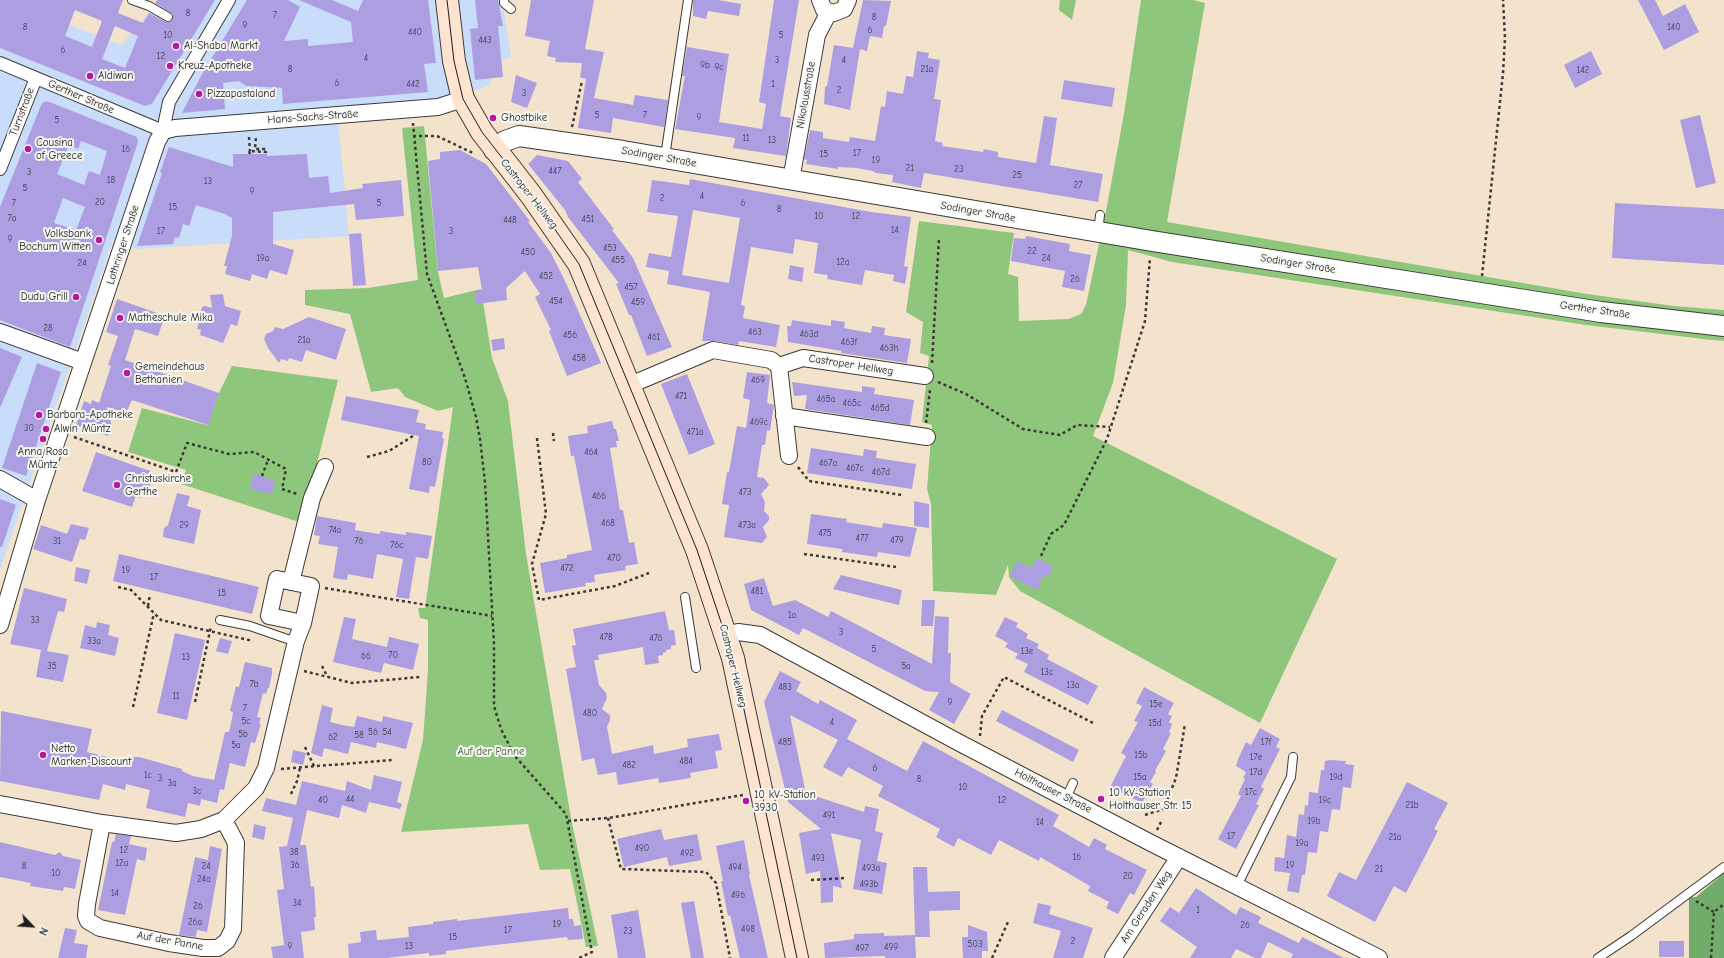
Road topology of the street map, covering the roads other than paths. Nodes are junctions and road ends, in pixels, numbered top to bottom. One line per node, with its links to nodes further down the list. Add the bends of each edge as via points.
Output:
1 (132, 0): 9 (lane)
2 (230, 0): 13 (street, Lothringer Straße, via 169,102)
3 (447, 0): 12 (main road, Castroper Hellweg, via 454,61)
4 (504, 0): 8 (lane)
5 (688, 0): 15 (lane)
6 (848, 0): 7 (street, Nikolausstraße, via 840,12)
7 (824, 6): 17 (street, Nikolausstraße)
8 (511, 10)
9 (168, 17)
10 (0, 63): 11 (street, Gerther Straße)
11 (36, 78): 13 (street, Gerther Straße); 16 (street, Turnstraße)
12 (463, 99): 13 (street, Hans-Sachs-Straße, via 438,107 412,110 182,127); 14 (main road, Castroper Hellweg)
13 (163, 131): 21 (street, Lothringer Straße, via 157,142)
14 (488, 153): 15 (street, Sodinger Straße, via 505,141 519,136); 24 (main road, Castroper Hellweg, via 532,195 579,264)
15 (665, 158): 17 (street, Sodinger Straße)
16 (0, 169)
17 (791, 180): 18 (street, Sodinger Straße, via 1099,224 1152,241)
18 (1473, 291): 19 (street, Gerther Straße, via 1601,312)
19 (1724, 326)
20 (0, 332): 21 (street)
21 (83, 362): 30 (street, Lothringer Straße)
22 (779, 366): 23 (street, Castroper Hellweg, via 803,358); 24 (street, via 771,360 713,350); 25 (street)
23 (928, 378)
24 (630, 385): 36 (main road, Castroper Hellweg, via 697,550)
25 (784, 416): 26 (street); 27 (street)
26 (927, 437)
27 (789, 456)
28 (325, 467): 31 (street, via 312,498)
29 (0, 479): 30 (street)
30 (37, 500): 35 (street, Lothringer Straße)
31 (291, 582): 34 (street, via 311,586); 34 (street, via 277,579 269,616)
32 (685, 597): 38 (lane)
33 (220, 620): 37 (lane, via 250,626)
34 (304, 622): 37 (street)
35 (0, 626)
36 (727, 634): 41 (street, Holthauser Straße, via 738,632 760,635); 48 (main road, Castroper Hellweg)
37 (296, 642): 43 (street, via 266,768 256,788)
38 (696, 668)
39 (1293, 757): 47 (lane, via 1292,777)
40 (1073, 783): 41 (lane)
41 (1066, 798): 45 (street, Holthauser Straße)
42 (0, 804): 44 (street)
43 (224, 820): 44 (street, via 201,829 176,833); 44 (street, Auf der Panne, via 236,843 233,929 227,941 218,948 170,943 100,928 88,921 88,898)
44 (102, 823)
45 (1180, 857): 47 (street, Holthauser Straße); 49 (street, Am Geraden Weg)
46 (1724, 867): 51 (lane)
47 (1237, 886): 50 (street, Holthauser Straße)
48 (797, 958)
49 (1113, 958)
50 (1379, 958)
51 (1598, 958)

